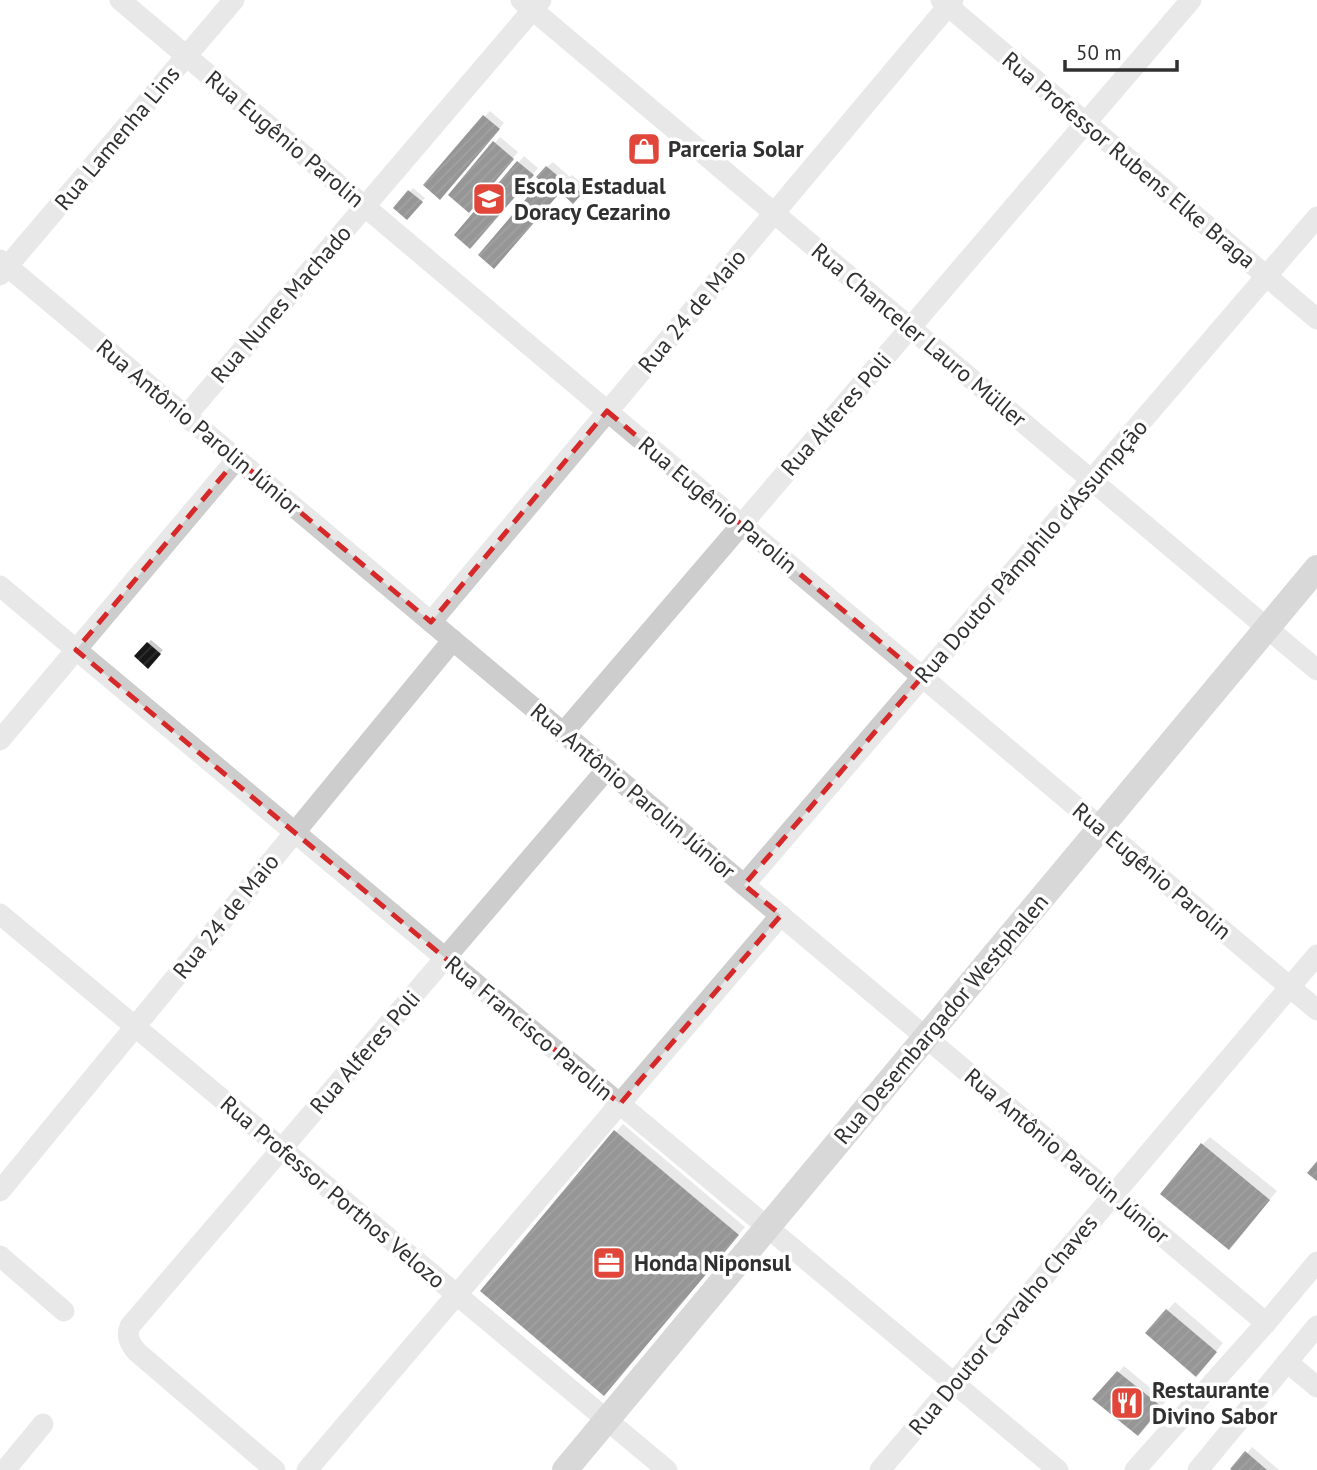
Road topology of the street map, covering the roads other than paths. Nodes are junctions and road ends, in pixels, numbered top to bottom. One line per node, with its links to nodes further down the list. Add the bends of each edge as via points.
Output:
1 (120, 0): 6 (street, Rua Eugênio Parolin)
2 (234, 0): 6 (street, Rua Lamenha Lins)
3 (1191, 0): 7 (street, Rua Alferes Poli)
4 (947, 2): 7 (street, Rua Professor Rubens Elke Braga); 9 (street, Rua 24 de Maio)
5 (531, 3): 8 (street, Rua Nunes Machado); 9 (street, Rua Chanceler Lauro Müller)
6 (186, 56): 8 (street, Rua Eugênio Parolin); 11 (street, Rua Lamenha Lins)
7 (1086, 123): 12 (street, Rua Professor Rubens Elke Braga); 14 (street, Rua Alferes Poli)
8 (365, 206): 15 (street, Rua Eugênio Parolin); 16 (street, Rua Nunes Machado)
9 (774, 213): 14 (street, Rua Chanceler Lauro Müller); 15 (street, Rua 24 de Maio)
10 (1317, 217): 12 (street, Rua Doutor Pâmphilo d'Assumpção)
11 (3, 267): 16 (street, Rua Antônio Parolin Júnior)
12 (1266, 276): 13 (street, Rua Professor Rubens Elke Braga); 18 (street, Rua Doutor Pâmphilo d'Assumpção)
13 (1317, 319)
14 (910, 328): 18 (street, Rua Chanceler Lauro Müller); 19 (street, Rua Alferes Poli)
15 (607, 411): 19 (street, Rua Eugênio Parolin); 22 (street, Rua 24 de Maio)
16 (186, 416): 17 (street, Rua Antônio Parolin Júnior)
17 (237, 459): 22 (street, Rua Antônio Parolin Júnior); 25 (street)
18 (1092, 480): 23 (street, Rua Chanceler Lauro Müller); 27 (street, Rua Doutor Pâmphilo d'Assumpção)
19 (742, 525): 27 (street, Rua Eugênio Parolin); 28 (street, Rua Alferes Poli)
20 (1317, 568): 23 (main road, Rua Desembargador Westphalen)
21 (0, 586): 25 (street, Rua Francisco Parolin)
22 (431, 622): 24 (street, Rua Antônio Parolin Júnior)
23 (1267, 628): 26 (street, Rua Chanceler Lauro Müller); 31 (main road, Rua Desembargador Westphalen)
24 (453, 640): 28 (street, Rua Antônio Parolin Júnior); 32 (street, Rua 24 de Maio)
25 (76, 650): 29 (street); 32 (street, Rua Francisco Parolin)
26 (1317, 670)
27 (922, 677): 31 (street, Rua Eugênio Parolin); 33 (street, Rua Doutor Pâmphilo d'Assumpção)
28 (564, 733): 30 (street, Rua Antônio Parolin Júnior)
29 (0, 740)
30 (607, 769): 33 (street, Rua Antônio Parolin Júnior); 37 (street, Rua Alferes Poli)
31 (1101, 827): 38 (street, Rua Eugênio Parolin); 41 (main road, Rua Desembargador Westphalen)
32 (295, 833): 37 (street, Rua Francisco Parolin); 40 (street, Rua 24 de Maio)
33 (744, 884): 35 (street, Rua Antônio Parolin Júnior)
34 (0, 914): 40 (street, Rua Professor Porthos Velozo)
35 (780, 915): 41 (street, Rua Antônio Parolin Júnior); 42 (street)
36 (1317, 955): 38 (street, Rua Doutor Carvalho Chaves)
37 (445, 958): 42 (street, Rua Francisco Parolin); 43 (street, Rua Alferes Poli)
38 (1290, 987): 39 (street, Rua Eugênio Parolin); 45 (street, Rua Doutor Carvalho Chaves)
39 (1317, 1010)
40 (135, 1027): 43 (street, Rua Professor Porthos Velozo); 44 (street, Rua 24 de Maio)
41 (926, 1037): 45 (street, Rua Antônio Parolin Júnior); 46 (main road, Rua Desembargador Westphalen)
42 (620, 1104): 46 (street, Rua Francisco Parolin); 49 (street)
43 (282, 1148): 49 (street, Rua Professor Porthos Velozo); 59 (street, Rua Alferes Poli, via 128,1331 137,1352)
44 (0, 1192)
45 (1113, 1195): 51 (street, Rua Antônio Parolin Júnior); 54 (street, Rua Doutor Carvalho Chaves)
46 (767, 1227): 54 (street, Rua Francisco Parolin); 56 (main road, Rua Desembargador Westphalen)
47 (0, 1255): 50 (street)
48 (1317, 1262): 51 (street)
49 (457, 1295): 56 (street, Rua Professor Porthos Velozo); 60 (street)
50 (64, 1311)
51 (1266, 1323): 65 (street)
52 (1317, 1326): 53 (street)
53 (1287, 1362): 55 (street); 66 (street)
54 (954, 1383): 63 (street, Rua Doutor Carvalho Chaves); 64 (street, Rua Francisco Parolin)
55 (1317, 1387)
56 (606, 1420): 61 (main road, Rua Desembargador Westphalen); 62 (street, Rua Professor Porthos Velozo)
57 (43, 1424): 58 (street)
58 (5, 1470)
59 (275, 1470)
60 (307, 1470)
61 (565, 1470)
62 (667, 1470)
63 (880, 1470)
64 (1058, 1470)
65 (1135, 1470)
66 (1198, 1470)

